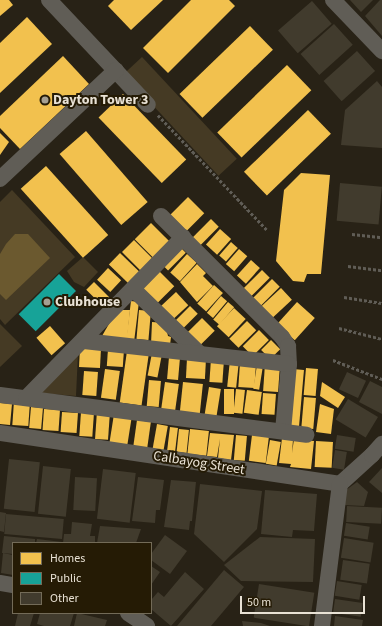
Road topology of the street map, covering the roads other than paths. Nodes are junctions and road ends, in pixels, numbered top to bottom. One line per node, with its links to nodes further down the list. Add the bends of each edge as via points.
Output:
1 (49, 0): 4 (street)
2 (333, 0): 3 (street)
3 (382, 51)
4 (116, 70): 5 (street); 6 (street)
5 (148, 105)
6 (0, 179)
7 (161, 216): 8 (street)
8 (183, 237): 9 (street); 12 (street, via 282,337 288,346)
9 (133, 289): 10 (street); 11 (street)
10 (84, 341): 11 (street); 14 (street)
11 (199, 353): 12 (street)
12 (289, 364): 15 (street)
13 (0, 395): 14 (street)
14 (26, 398): 15 (street)
15 (283, 431): 17 (street)
16 (0, 433): 19 (street, Calbayog Street)
17 (306, 435)
18 (382, 444): 19 (street)
19 (340, 484): 24 (street)
20 (0, 583): 21 (street)
21 (12, 585)
22 (129, 614): 23 (street)
23 (147, 626)
24 (322, 626)

